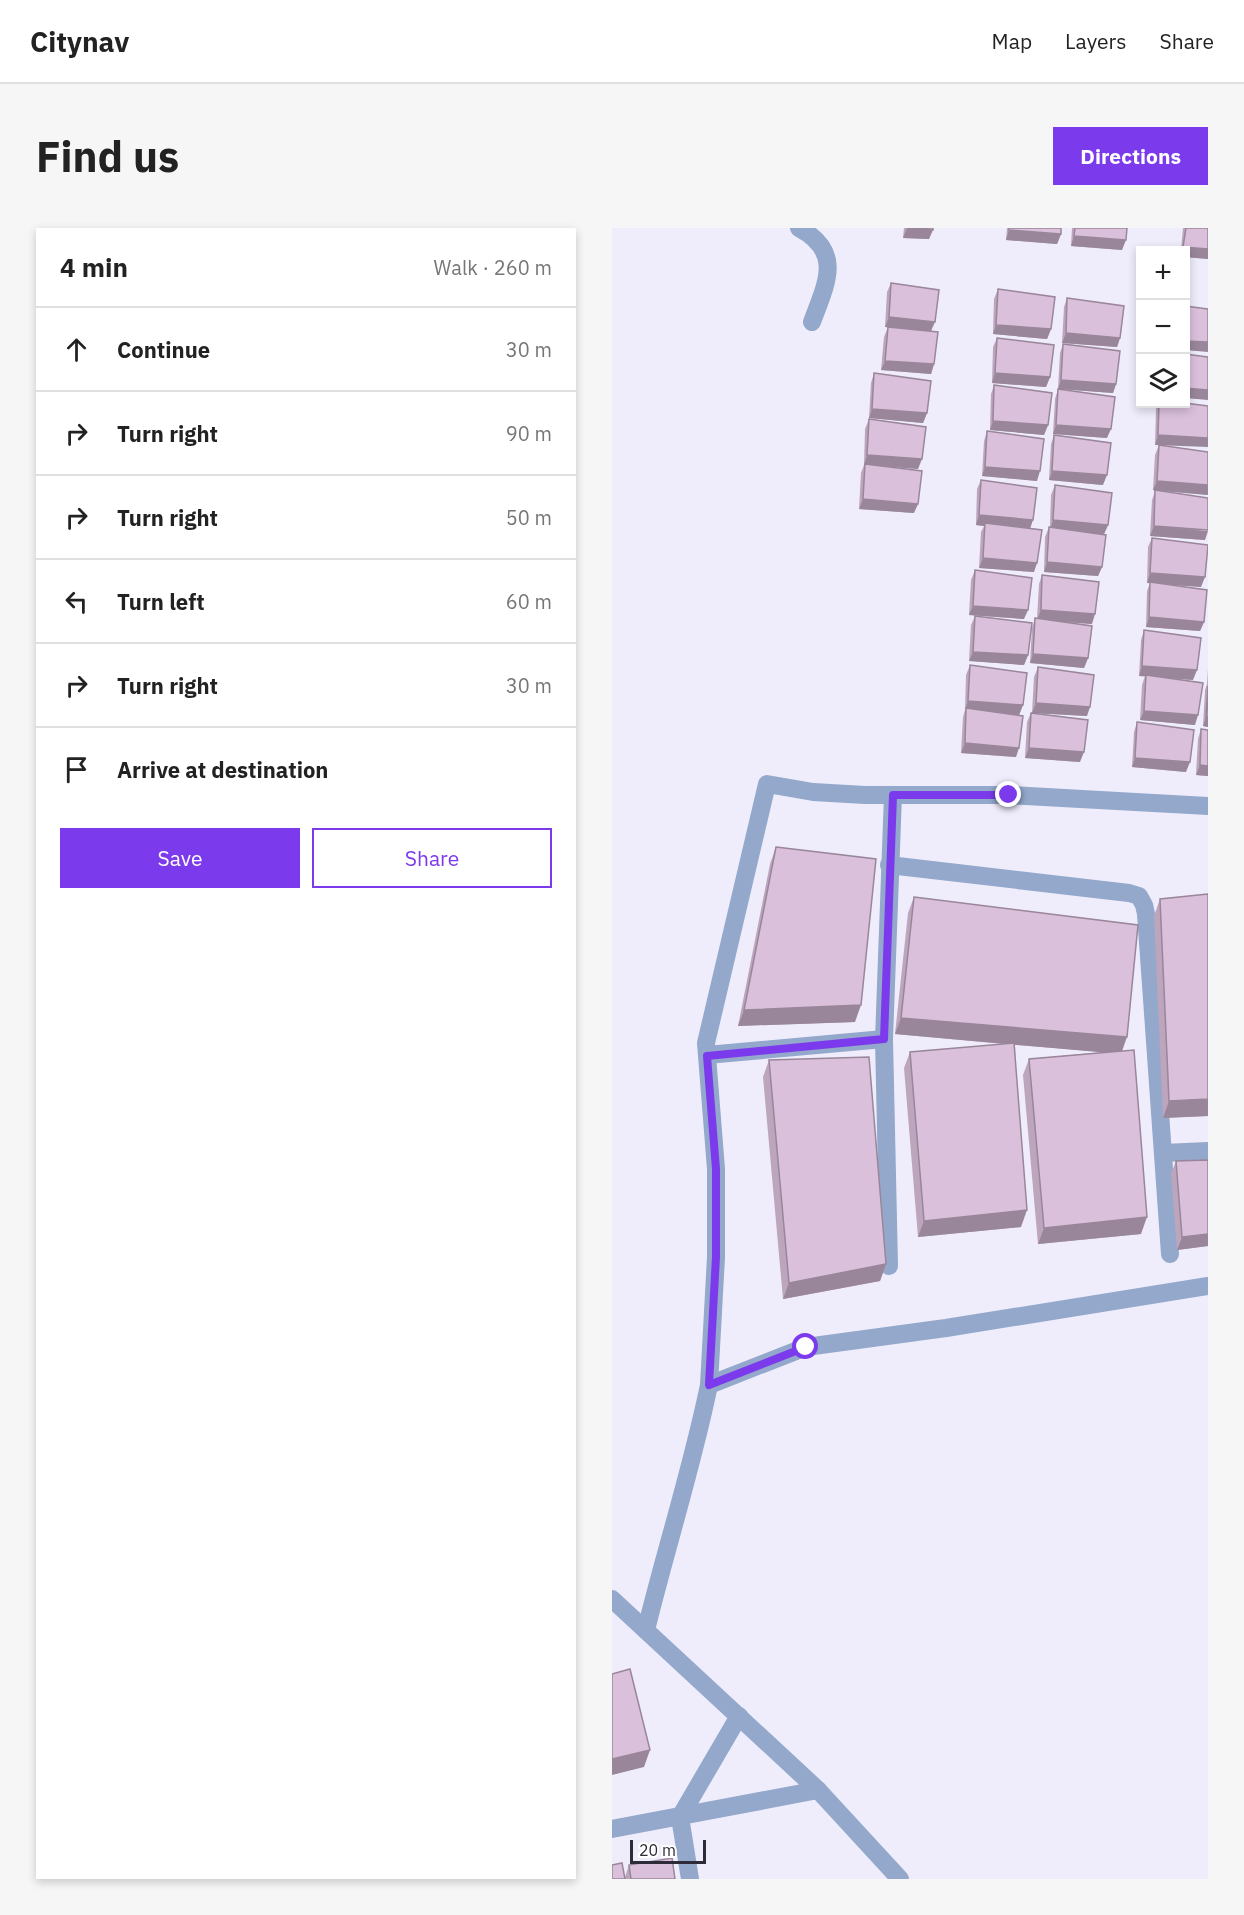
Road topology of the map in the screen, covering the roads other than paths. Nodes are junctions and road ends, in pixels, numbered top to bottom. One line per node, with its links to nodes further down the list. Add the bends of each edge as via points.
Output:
1 (799, 228): 2 (street, via 814,236 825,249 828,263 826,284)
2 (812, 322)
3 (893, 795): 4 (street, via 1009,795); 5 (street); 7 (street, via 813,792 767,784 706,1043)
4 (1208, 806)
5 (889, 865): 6 (street); 9 (street, via 1139,896 1146,914)
6 (884, 1039): 7 (street); 11 (street)
7 (707, 1056): 13 (street, via 716,1169)
8 (1208, 1151): 9 (street)
9 (1163, 1153): 10 (street)
10 (1170, 1254)
11 (889, 1266)
12 (1208, 1286): 13 (street, via 806,1347)
13 (709, 1385): 15 (street)
14 (612, 1599): 15 (street)
15 (646, 1630): 16 (street)
16 (739, 1716): 17 (street); 18 (street)
17 (818, 1790): 18 (street); 21 (street)
18 (680, 1816): 19 (street); 20 (street)
19 (612, 1829)
20 (690, 1879)
21 (900, 1879)

